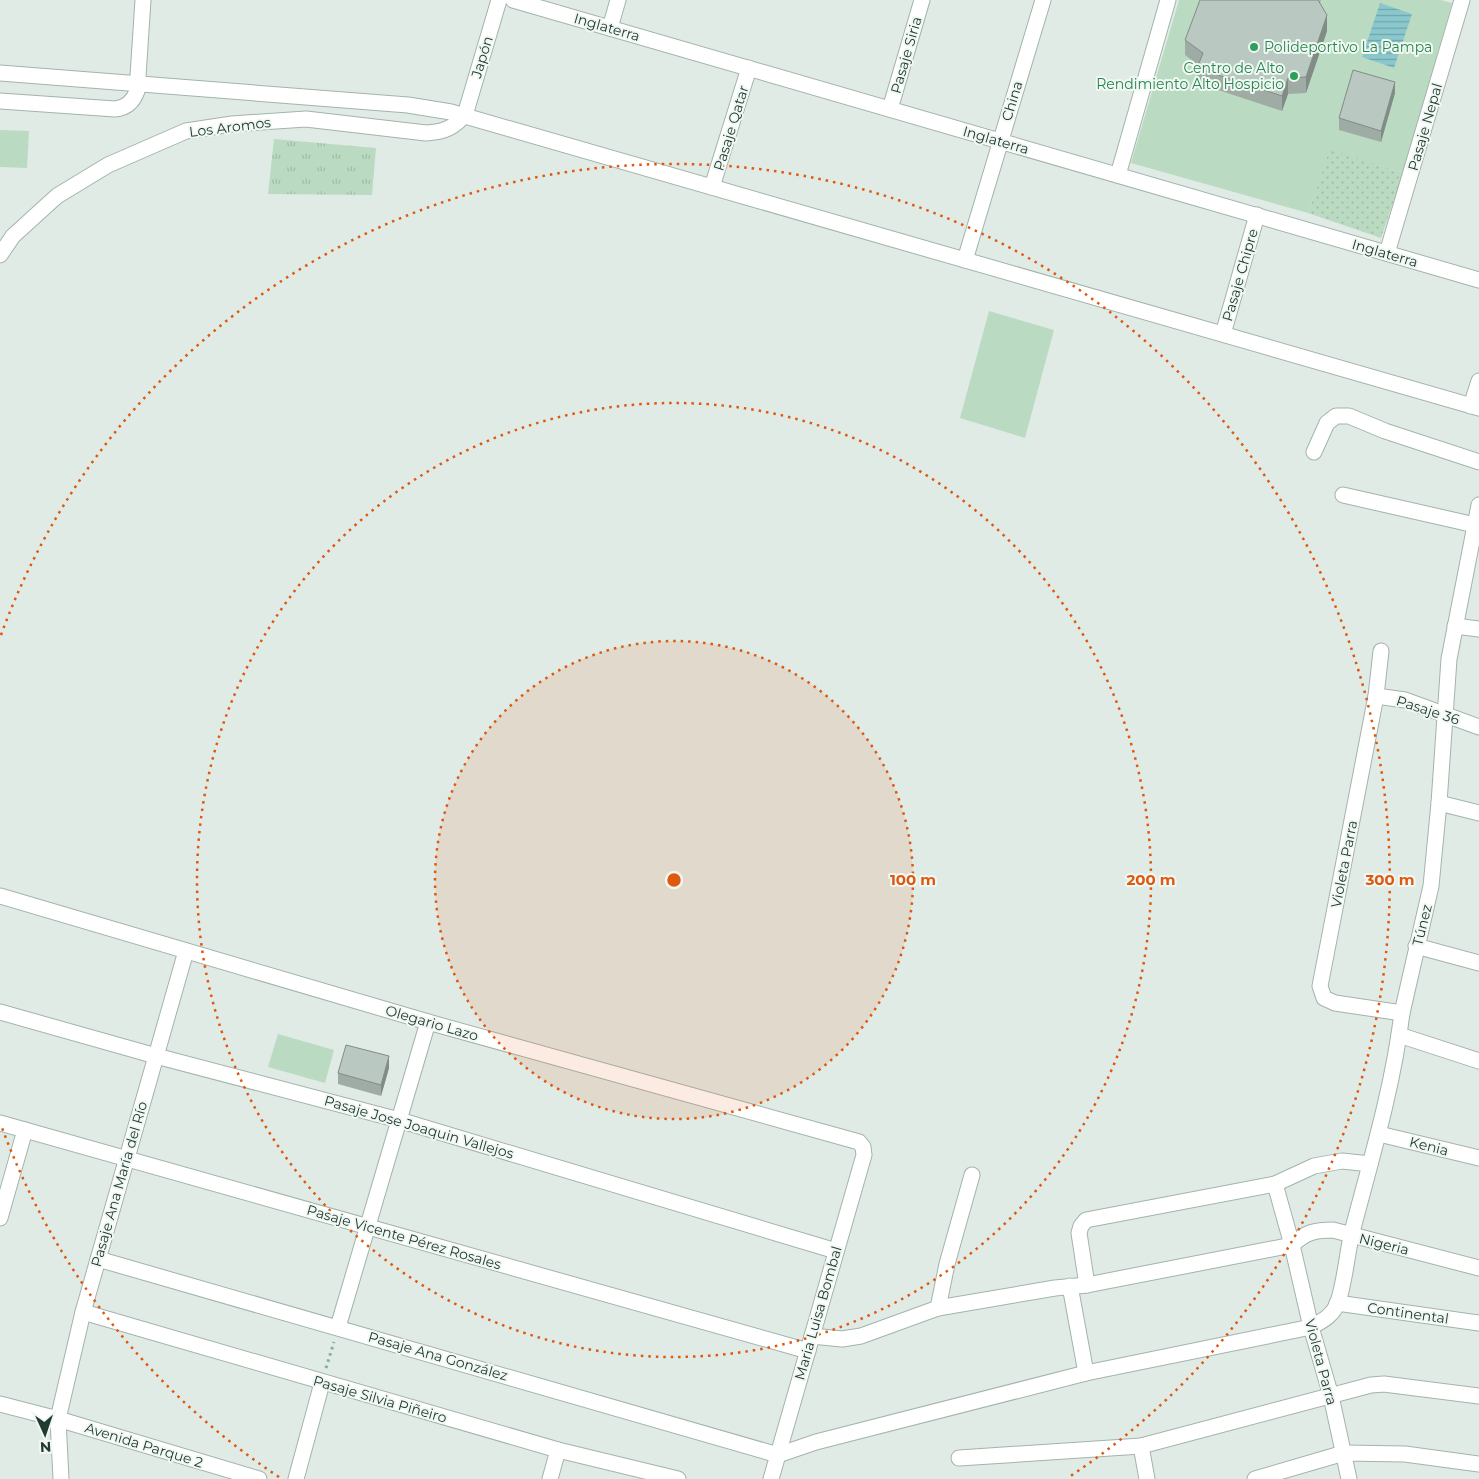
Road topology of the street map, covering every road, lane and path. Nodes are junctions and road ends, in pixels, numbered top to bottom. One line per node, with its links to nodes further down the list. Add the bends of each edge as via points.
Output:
1 (143, 0): 12 (street)
2 (499, 0): 15 (street, Japón)
3 (513, 0): 9 (street, Inglaterra)
4 (618, 0): 9 (street)
5 (922, 0): 14 (street, Pasaje Siria)
6 (1043, 0): 16 (street, China)
7 (1168, 0): 17 (street)
8 (1462, 0): 20 (street, Pasaje Nepal)
9 (610, 28): 10 (street, Inglaterra)
10 (749, 68): 14 (street, Inglaterra); 18 (street, Pasaje Qatar)
11 (0, 73): 12 (street)
12 (138, 83): 13 (street, via 133,100 120,109); 15 (street, via 408,105)
13 (0, 101)
14 (890, 109): 16 (street, Inglaterra)
15 (465, 115): 18 (street); 21 (street, Los Aromos, via 447,129 426,133 306,119 186,131 108,165 57,196 13,236)
16 (1001, 141): 17 (street, Inglaterra); 22 (street, China)
17 (1118, 175): 19 (street, Inglaterra)
18 (712, 187): 22 (street)
19 (1257, 216): 20 (street, Inglaterra); 24 (street, Pasaje Chipre)
20 (1387, 253): 23 (street, Inglaterra)
21 (0, 255)
22 (965, 260): 24 (street)
23 (1479, 280)
24 (1223, 334): 26 (street)
25 (1479, 381): 26 (street)
26 (1475, 407)
27 (1314, 452): 28 (street, via 1328,423 1336,416 1349,416)
28 (1479, 462)
29 (1343, 495): 31 (street)
30 (1479, 505): 31 (street, Túnez)
31 (1475, 525): 32 (street, Túnez)
32 (1455, 626): 33 (street); 36 (street, Túnez, via 1449,659)
33 (1479, 628)
34 (1381, 650): 35 (street, Violeta Parra)
35 (1376, 696): 36 (street, Pasaje 36, via 1405,700); 45 (street, Violeta Parra, via 1320,986 1324,998 1335,1003)
36 (1446, 716): 37 (street, Pasaje 36); 38 (street, Túnez)
37 (1479, 727)
38 (1439, 803): 39 (street); 41 (street, Túnez, via 1431,886)
39 (1479, 813)
40 (0, 896): 42 (street, Olegario Lazo)
41 (1416, 946): 43 (street); 45 (street, Túnez)
42 (186, 951): 46 (street, Olegario Lazo); 48 (street, Pasaje Ana María del Río)
43 (1479, 963)
44 (0, 1012): 48 (street, Pasaje Jose Joaquin Vallejos)
45 (1402, 1013): 47 (street, Túnez)
46 (428, 1022): 50 (street); 54 (street, Olegario Lazo, via 859,1142)
47 (1399, 1035): 49 (street); 53 (street, Túnez)
48 (156, 1056): 50 (street, Pasaje Jose Joaquin Vallejos); 55 (street, Pasaje Ana María del Río)
49 (1479, 1061)
50 (399, 1120): 61 (street); 64 (street, Pasaje Jose Joaquin Vallejos)
51 (0, 1122): 52 (street, Pasaje Vicente Pérez Rosales)
52 (25, 1130): 55 (street, Pasaje Vicente Pérez Rosales); 60 (street)
53 (1379, 1134): 56 (street, Kenia); 57 (street, Túnez)
54 (863, 1147): 64 (street, Maria Luisa Bombal, via 864,1156)
55 (126, 1158): 61 (street, Pasaje Vicente Pérez Rosales); 65 (street, Pasaje Ana María del Río)
56 (1479, 1158)
57 (1370, 1164): 59 (street, via 1342,1160 1314,1166); 62 (street, Túnez)
58 (972, 1175): 70 (street)
59 (1275, 1184): 63 (street, Violeta Parra); 67 (street, via 1086,1220 1078,1233)
60 (0, 1218)
61 (367, 1226): 73 (street); 76 (street, Pasaje Vicente Pérez Rosales)
62 (1352, 1235): 63 (street, Nigeria, via 1317,1230 1302,1236); 66 (street, Nigeria); 69 (street, Túnez)
63 (1292, 1245): 67 (street); 74 (street, Violeta Parra)
64 (836, 1251): 75 (street, Maria Luisa Bombal)
65 (98, 1258): 71 (street, Pasaje Ana María del Río); 73 (street, Pasaje Ana González)
66 (1479, 1268)
67 (1087, 1285): 68 (street)
68 (1070, 1286): 70 (street); 77 (street)
69 (1337, 1303): 72 (street, Continental); 74 (street, Túnez, via 1328,1318)
70 (938, 1308): 75 (street, via 861,1336)
71 (83, 1312): 78 (street, Pasaje Silvia Piñeiro); 82 (street, Pasaje Ana María del Río)
72 (1479, 1323)
73 (338, 1327): 78 (path); 86 (street, Pasaje Ana González)
74 (1311, 1327): 77 (street); 79 (street, Violeta Parra)
75 (812, 1336): 76 (street, Maria Luisa Bombal)
76 (808, 1351): 86 (street, Maria Luisa Bombal)
77 (1086, 1373): 86 (street)
78 (322, 1383): 84 (street, Pasaje Silvia Piñeiro); 91 (street)
79 (1331, 1396): 80 (street, via 1384,1384); 83 (street); 85 (street, Violeta Parra)
80 (1479, 1396)
81 (0, 1404): 82 (street, Avenida Parque 2)
82 (58, 1419): 89 (street, Pasaje Ana María del Río); 90 (street, Avenida Parque 2)
83 (1141, 1446): 87 (street); 95 (street)
84 (558, 1450): 92 (street); 93 (street, Pasaje Silvia Piñeiro)
85 (1344, 1453): 88 (street, via 1405,1454); 96 (street); 97 (street, Violeta Parra)
86 (778, 1454): 94 (street, Maria Luisa Bombal)
87 (959, 1458)
88 (1479, 1464)
89 (61, 1479)
90 (260, 1479)
91 (296, 1479)
92 (550, 1479)
93 (678, 1479)
94 (771, 1479)
95 (1147, 1479)
96 (1255, 1479)
97 (1349, 1479)

